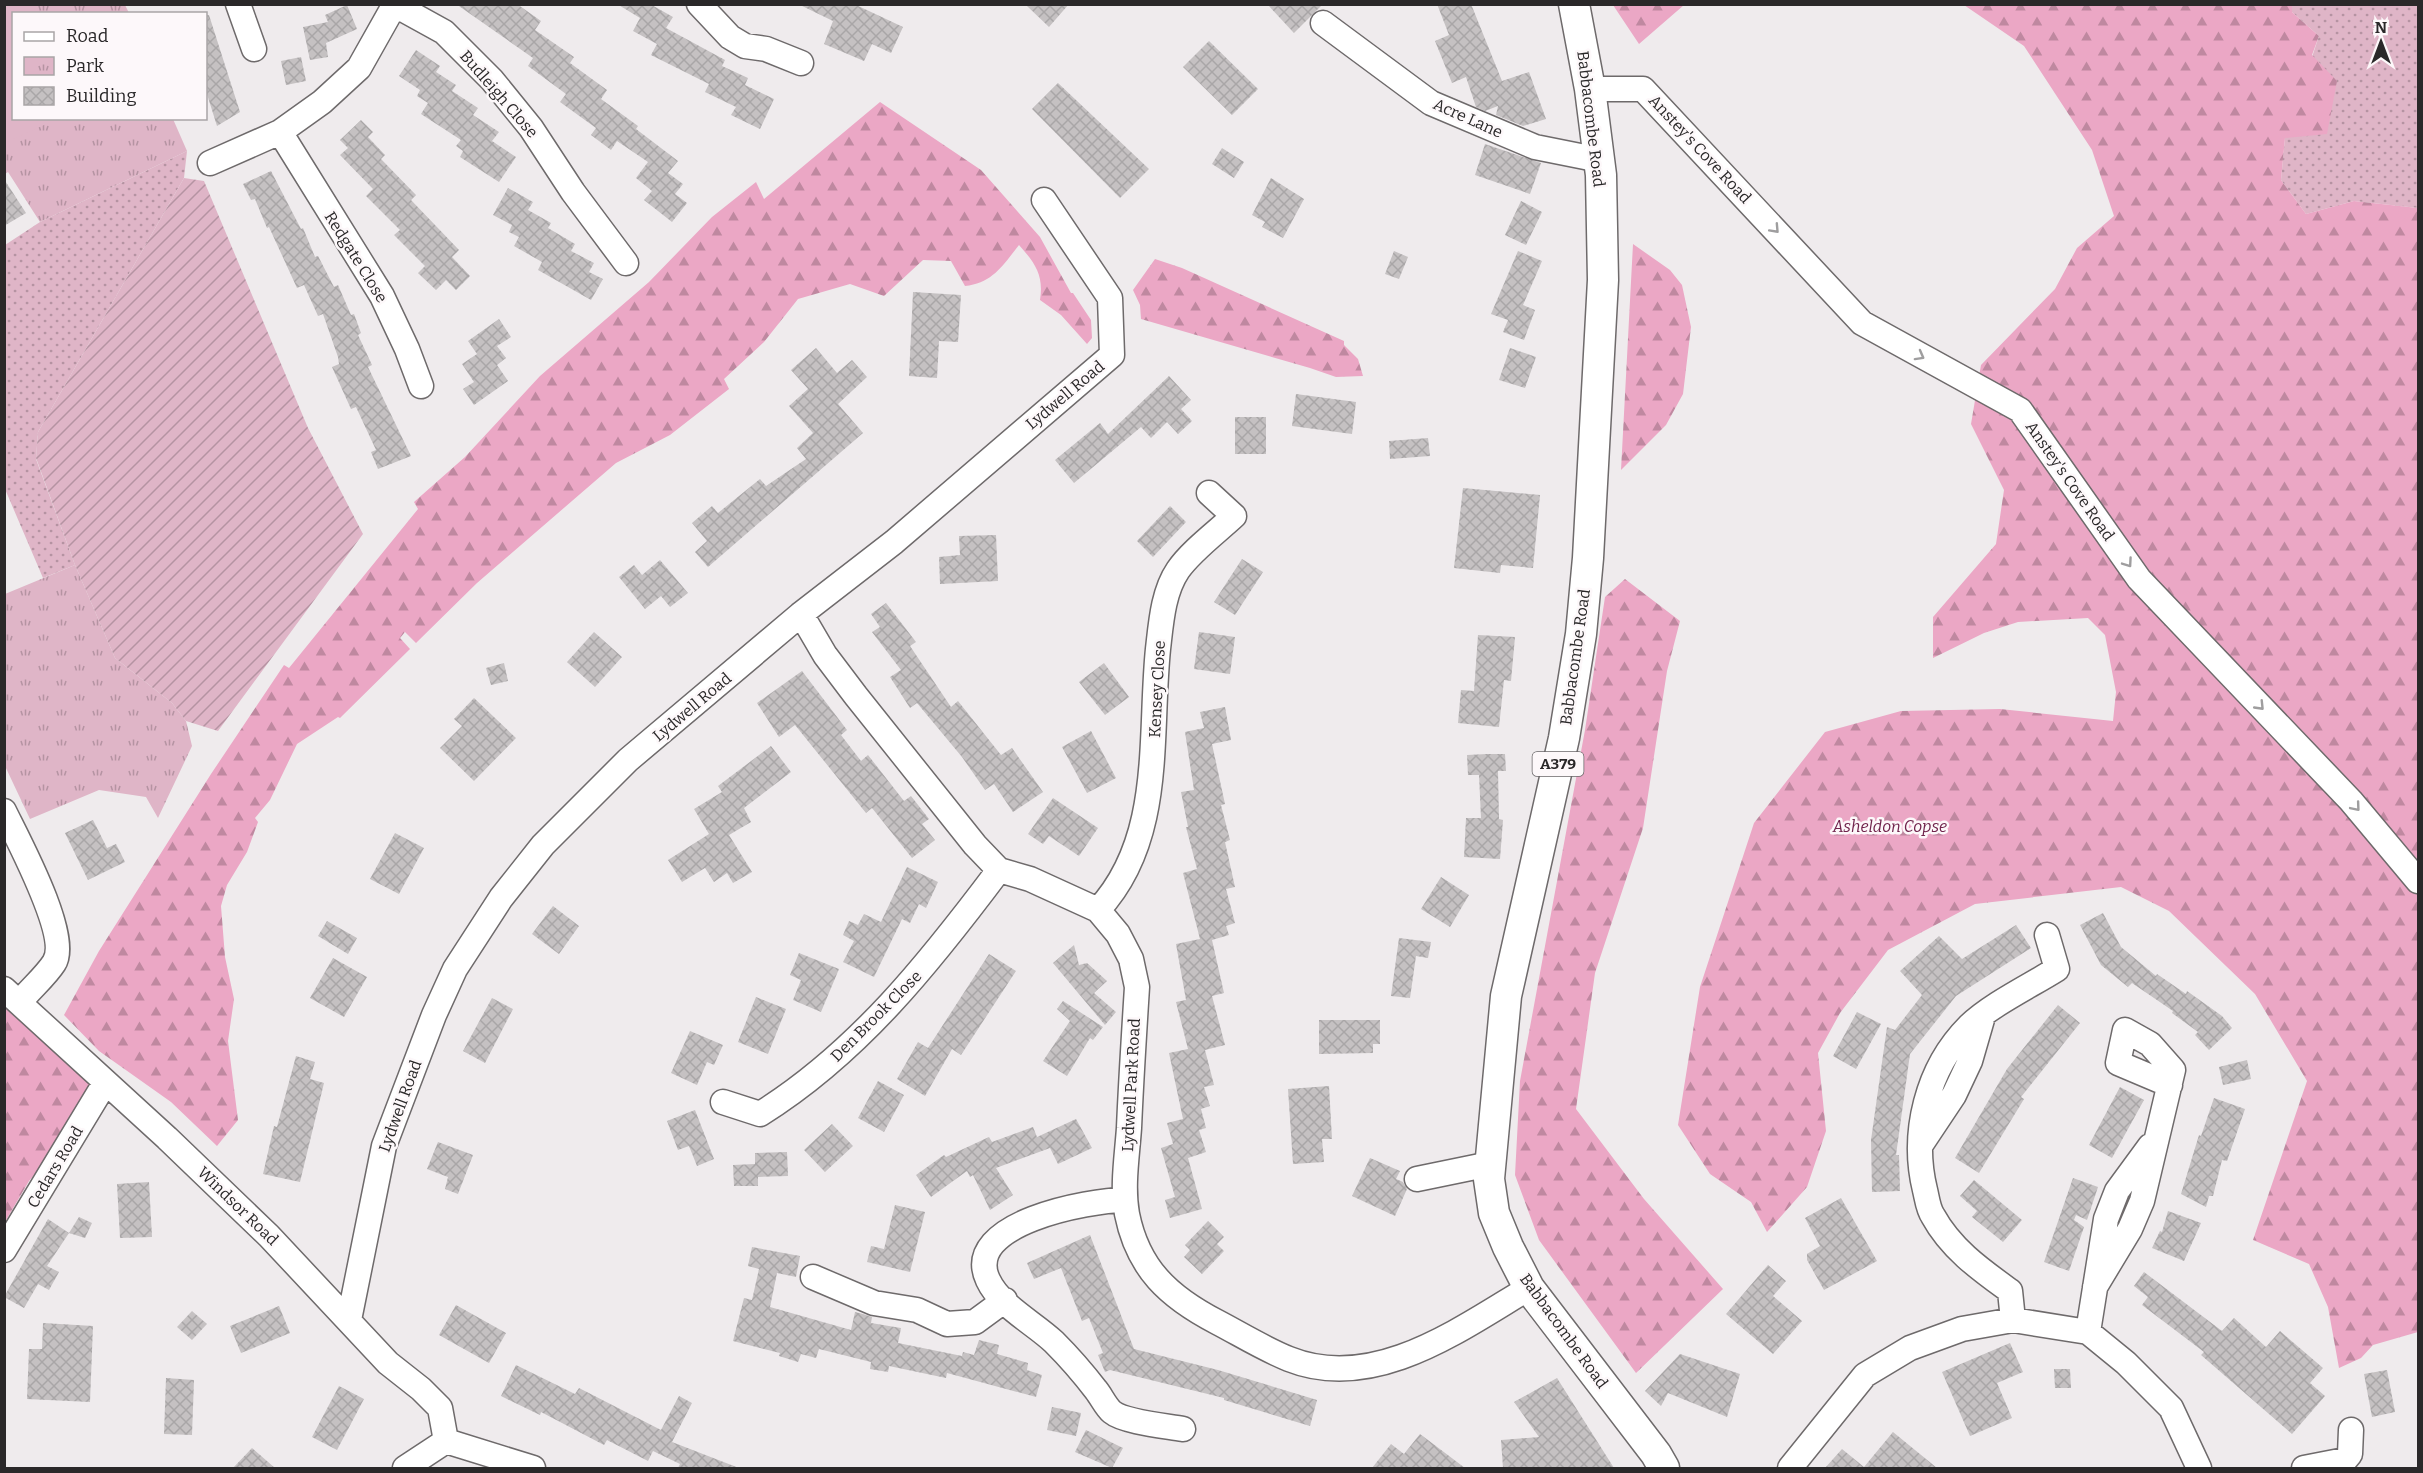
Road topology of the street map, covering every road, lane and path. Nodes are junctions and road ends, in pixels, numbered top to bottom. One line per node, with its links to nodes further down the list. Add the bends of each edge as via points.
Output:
1 (237, 4): 6 (street)
2 (699, 4): 7 (street, via 729,38)
3 (1574, 4): 8 (main road, Babbacombe Road / A379)
4 (395, 5): 9 (street, via 359,68 322,102); 13 (street, Budleigh Close, via 444,32 492,80 531,128)
5 (1323, 23): 10 (street, Acre Lane, via 1431,103 1535,147)
6 (254, 49)
7 (801, 63)
8 (1590, 89): 10 (main road, Babbacombe Road / A379); 19 (street, Anstey's Cove Road, one-way to 19, via 1643,89 1862,324 2020,410 2139,579 2351,801)
9 (280, 132): 11 (street); 14 (street, Redgate Close, via 382,297)
10 (1600, 160): 33 (main road, Babbacombe Road / A379, via 1603,280 1581,634 1564,738 1506,996)
11 (210, 163)
12 (1044, 200): 16 (street, Lydwell Road, via 1110,297 1112,355 894,542)
13 (626, 263)
14 (420, 386)
15 (1209, 493): 20 (street, Kensey Close, via 1234,516 1179,569 1167,595 1156,676 1153,764 1143,822 1135,854 1114,893)
16 (801, 614): 18 (street, Lydwell Park Road, via 856,696); 45 (street, Lydwell Road, via 628,760 543,845 501,897 447,987 384,1146)
17 (4, 811): 22 (street, via 38,877 57,951 55,962)
18 (999, 870): 20 (street, Lydwell Park Road, via 1030,879); 30 (street, Den Brook Close, via 916,977 799,1090 760,1114)
19 (2418, 881)
20 (1098, 910): 36 (street, Lydwell Park Road, via 1118,934 1131,959 1137,987)
21 (2047, 935): 23 (street, via 2065,975)
22 (12, 995): 26 (street, Windsor Road)
23 (1983, 1016): 24 (street); 25 (street)
24 (1946, 1054): 25 (street); 28 (street)
25 (1970, 1061): 29 (street)
26 (105, 1083): 40 (street, Cedars Road); 45 (street, Windsor Road, via 261,1228)
27 (2170, 1085): 31 (street)
28 (1929, 1089): 29 (street); 32 (street)
29 (1954, 1095): 32 (street)
30 (723, 1101)
31 (2155, 1139): 35 (street); 37 (street)
32 (1921, 1145): 46 (street, via 1922,1174 1932,1215 1961,1254 2010,1292)
33 (1490, 1164): 34 (street); 43 (main road, Babbacombe Road / A379, via 1494,1213)
34 (1417, 1179)
35 (2118, 1191): 37 (street); 38 (street)
36 (1125, 1200): 43 (street, Lydwell Park Road, via 1136,1242 1151,1273 1185,1305 1290,1360 1333,1369 1396,1359 1432,1344); 44 (street, via 1055,1210 1005,1232 983,1260 988,1280)
37 (2142, 1201): 39 (street)
38 (2106, 1219): 39 (street); 42 (street)
39 (2130, 1229): 42 (street)
40 (4, 1250)
41 (813, 1278): 44 (street, via 874,1304 917,1310 947,1324 975,1322)
42 (2095, 1287): 47 (street)
43 (1529, 1288): 54 (main road, Babbacombe Road / A379)
44 (1005, 1300): 48 (street, via 1071,1358 1113,1413 1150,1424)
45 (349, 1320): 50 (street, Windsor Road, via 388,1363 440,1408)
46 (2013, 1320): 47 (street); 55 (street, via 1962,1329 1910,1347 1865,1374)
47 (2088, 1332): 56 (street, via 2171,1408)
48 (1183, 1428)
49 (2352, 1430): 57 (street, via 2350,1454 2345,1460)
50 (446, 1441): 51 (street); 52 (street)
51 (491, 1462): 53 (street)
52 (405, 1468)
53 (534, 1468)
54 (1664, 1468)
55 (1790, 1468)
56 (2199, 1468)
57 (2304, 1468)

